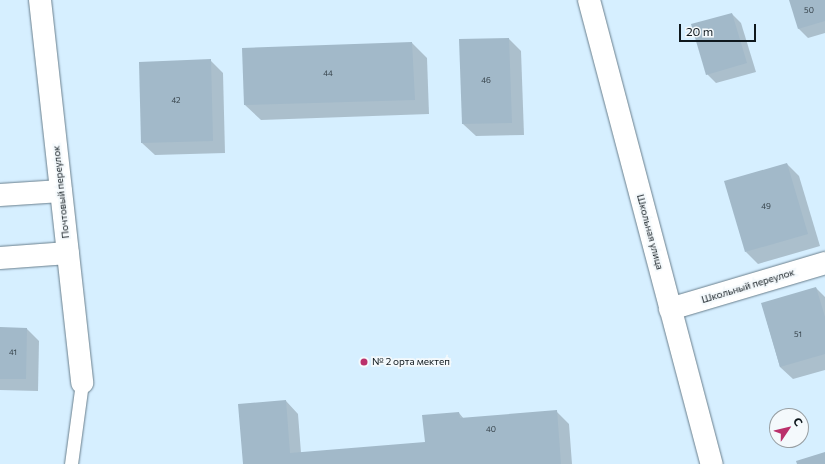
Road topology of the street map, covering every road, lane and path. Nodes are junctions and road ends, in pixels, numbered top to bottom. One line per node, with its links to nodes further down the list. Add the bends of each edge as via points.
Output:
1 (40, 0): 3 (street, Почтовый переулок)
2 (595, 2): 8 (street, Школьная улица)
3 (61, 191): 4 (street); 5 (street, Почтовый переулок)
4 (0, 195)
5 (68, 253): 6 (street); 9 (street, Почтовый переулок)
6 (0, 258)
7 (825, 263): 8 (street, Школьный переулок)
8 (670, 309): 11 (street, Школьная улица)
9 (82, 383): 10 (lane)
10 (71, 464)
11 (712, 464)

